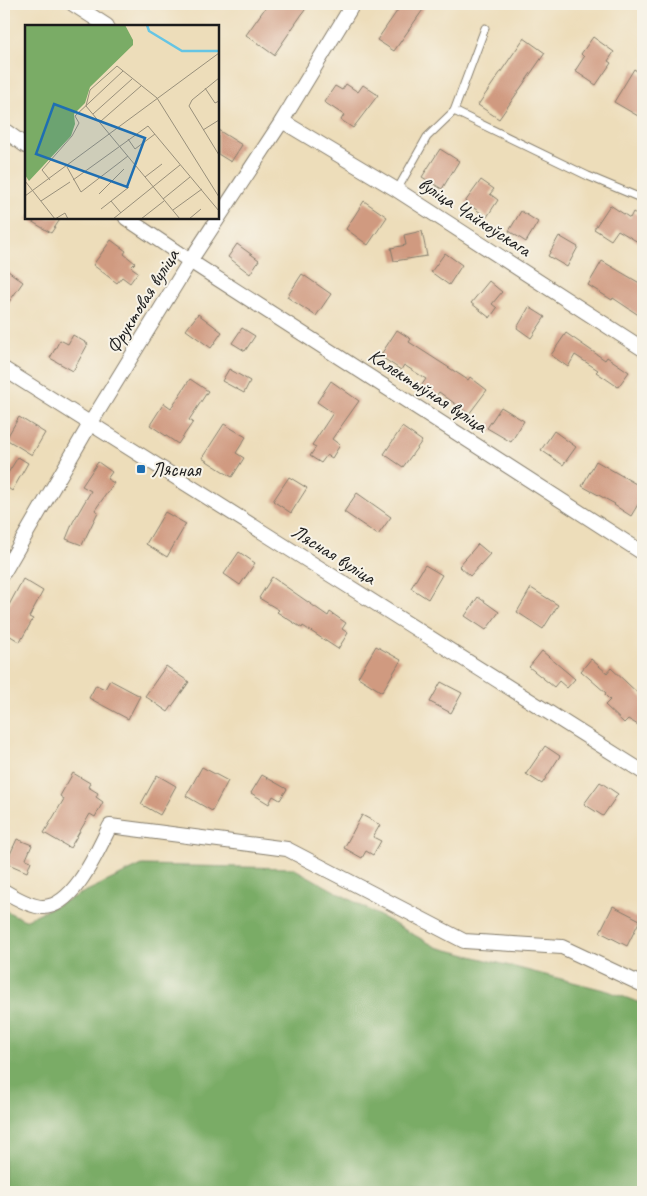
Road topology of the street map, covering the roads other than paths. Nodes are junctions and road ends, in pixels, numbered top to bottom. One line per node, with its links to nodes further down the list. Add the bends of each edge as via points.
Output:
1 (73, 4): 3 (street)
2 (353, 4): 6 (street, Фруктовая вуліца)
3 (105, 25)
4 (485, 28): 5 (lane)
5 (454, 111): 9 (lane, via 427,137); 10 (lane)
6 (282, 121): 9 (street, вуліца Чайкоўскага); 11 (street, Фруктовая вуліца)
7 (4, 130): 8 (street)
8 (25, 145)
9 (397, 190): 15 (street, вуліца Чайкоўскага)
10 (643, 199)
11 (219, 217)
12 (127, 219): 14 (street, Калектыўная вуліца)
13 (218, 219): 14 (street, Фруктовая вуліца)
14 (190, 261): 17 (street, Фруктовая вуліца); 18 (street, Калектыўная вуліца)
15 (643, 349)
16 (4, 368): 17 (street, Лясная вуліца)
17 (90, 424): 19 (street, Фруктовая вуліца); 20 (street, Лясная вуліца)
18 (643, 552)
19 (4, 572)
20 (643, 772)
21 (4, 891): 22 (street, via 43,907 61,902 81,879 110,826 286,849 464,942 562,947)
22 (643, 985)

